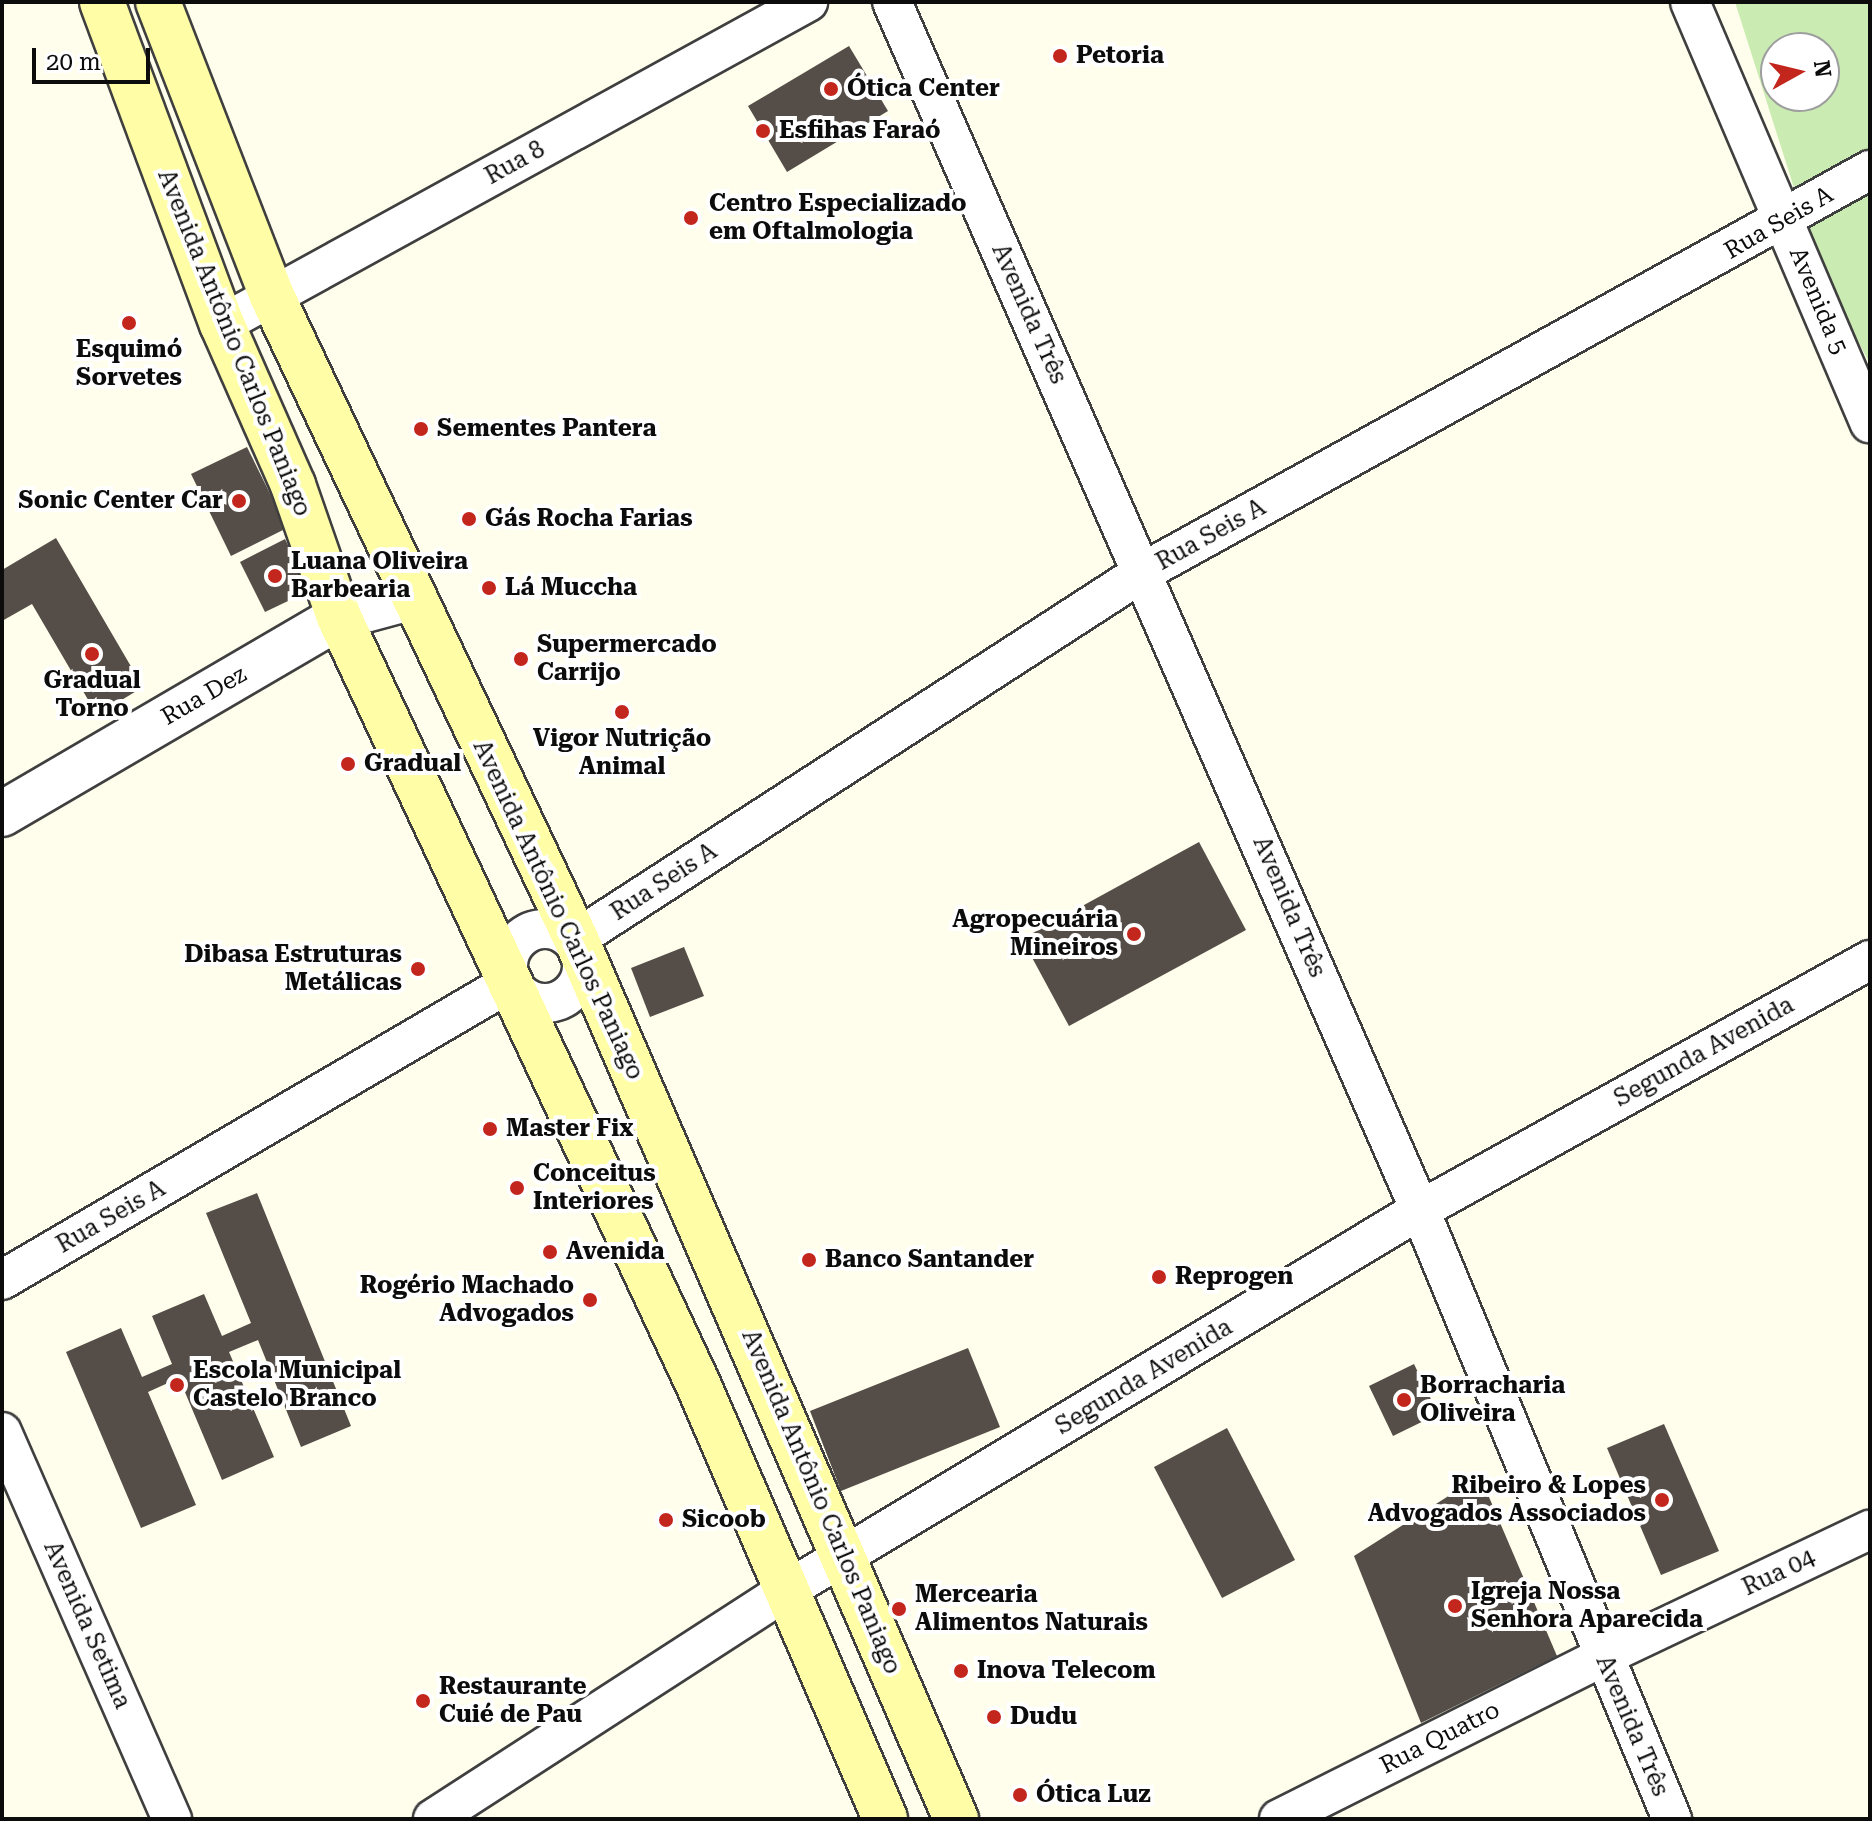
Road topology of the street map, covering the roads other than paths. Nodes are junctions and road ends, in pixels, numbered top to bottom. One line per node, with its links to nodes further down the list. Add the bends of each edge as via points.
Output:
1 (102, 2): 9 (main road, Avenida Antônio Carlos Paniago)
2 (158, 2): 8 (main road, Avenida Antônio Carlos Paniago)
3 (808, 2): 8 (street, Rua 8)
4 (892, 2): 11 (street, Avenida Três)
5 (1690, 2): 7 (street, Avenida 5)
6 (1870, 170): 7 (street, Rua Seis A)
7 (1784, 221): 10 (street, Avenida 5); 11 (street, Rua Seis A)
8 (272, 296): 9 (street, Rua 8); 12 (main road, Avenida Antônio Carlos Paniago)
9 (222, 324): 13 (main road, Avenida Antônio Carlos Paniago, via 293,485)
10 (1870, 423)
11 (1143, 572): 15 (street, Rua Seis A); 18 (street, Avenida Três)
12 (413, 597): 13 (street, Rua Dez); 15 (main road, Avenida Antônio Carlos Paniago)
13 (339, 617): 14 (street, Rua Dez); 17 (main road, Avenida Antônio Carlos Paniago)
14 (2, 814)
15 (576, 939): 17 (street, via 538,926 524,932 509,958); 17 (street, via 579,972 576,988 565,1000 547,1005 527,999); 20 (main road, Avenida Antônio Carlos Paniago)
16 (1870, 960): 18 (street, Segunda Avenida)
17 (509, 983): 19 (street, Rua Seis A); 21 (main road, Avenida Antônio Carlos Paniago)
18 (1420, 1210): 24 (street, Segunda Avenida); 26 (street, Avenida Três)
19 (2, 1280)
20 (757, 1355): 21 (main road); 24 (main road, Avenida Antônio Carlos Paniago)
21 (698, 1384): 25 (main road, Avenida Antônio Carlos Paniago)
22 (2, 1432): 27 (street, Avenida Setima)
23 (1870, 1530): 26 (street, Rua 04)
24 (845, 1559): 25 (street, Segunda Avenida); 30 (main road, Avenida Antônio Carlos Paniago)
25 (787, 1590): 28 (street, Segunda Avenida); 29 (main road, Avenida Antônio Carlos Paniago)
26 (1602, 1657): 31 (street, Rua Quatro); 32 (street, Avenida Três)
27 (172, 1819)
28 (433, 1819)
29 (885, 1819)
30 (956, 1819)
31 (1279, 1819)
32 (1672, 1819)

